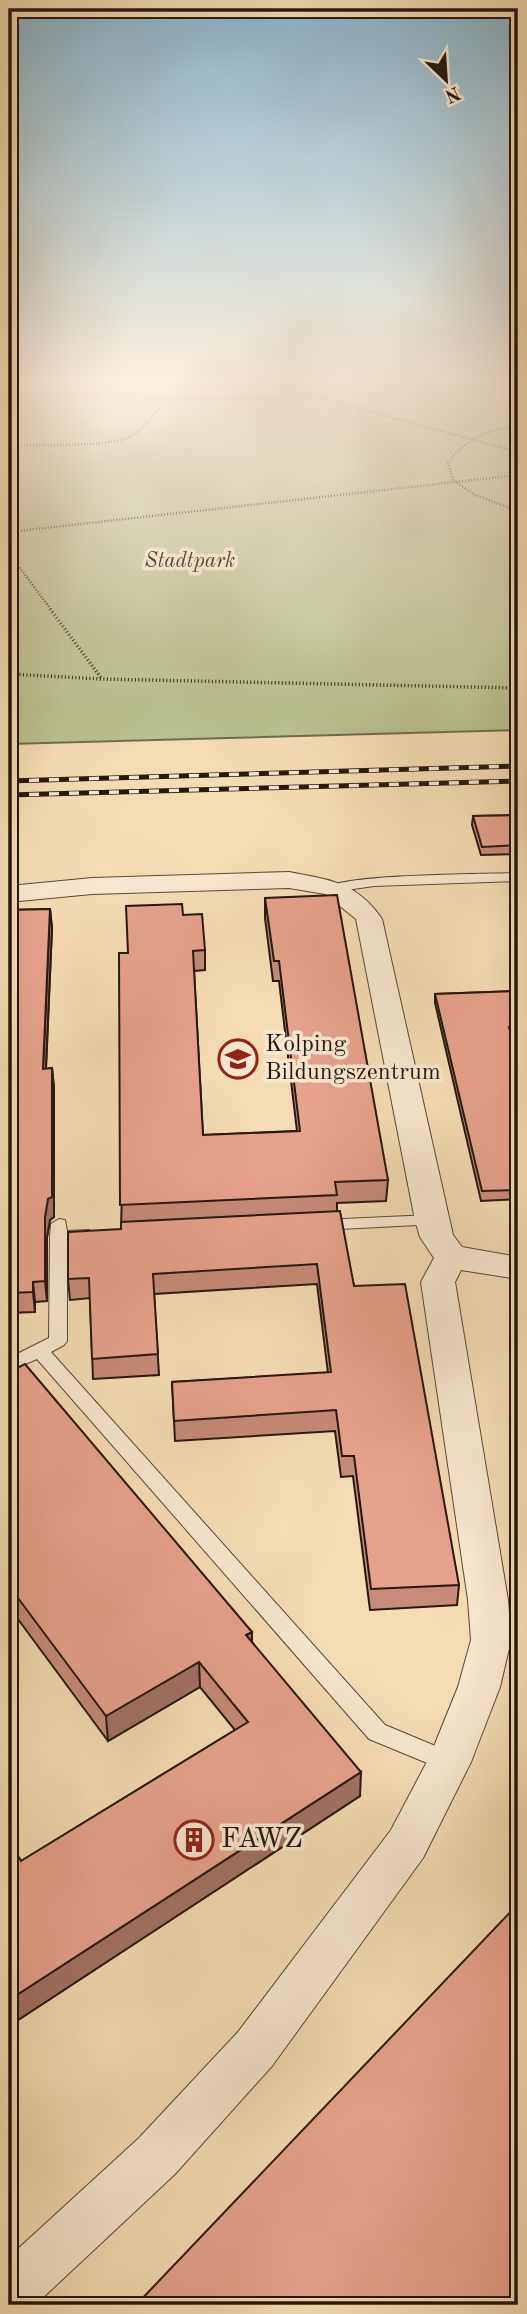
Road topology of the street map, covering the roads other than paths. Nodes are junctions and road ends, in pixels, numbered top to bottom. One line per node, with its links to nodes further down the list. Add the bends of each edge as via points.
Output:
1 (518, 877): 2 (lane, via 374,881)
2 (333, 888): 3 (street, via 289,880 92,886); 6 (street, via 369,919)
3 (9, 894)
4 (306, 1226): 6 (lane)
5 (100, 1236): 8 (lane, via 58,1231 58,1341)
6 (441, 1238): 7 (street); 10 (street, via 438,1282 491,1640 479,1687)
7 (518, 1268)
8 (39, 1350): 9 (lane); 10 (lane, via 377,1732)
9 (9, 1365)
10 (449, 1762): 11 (street, via 407,1844 255,2049 157,2156)
11 (10, 2289)

